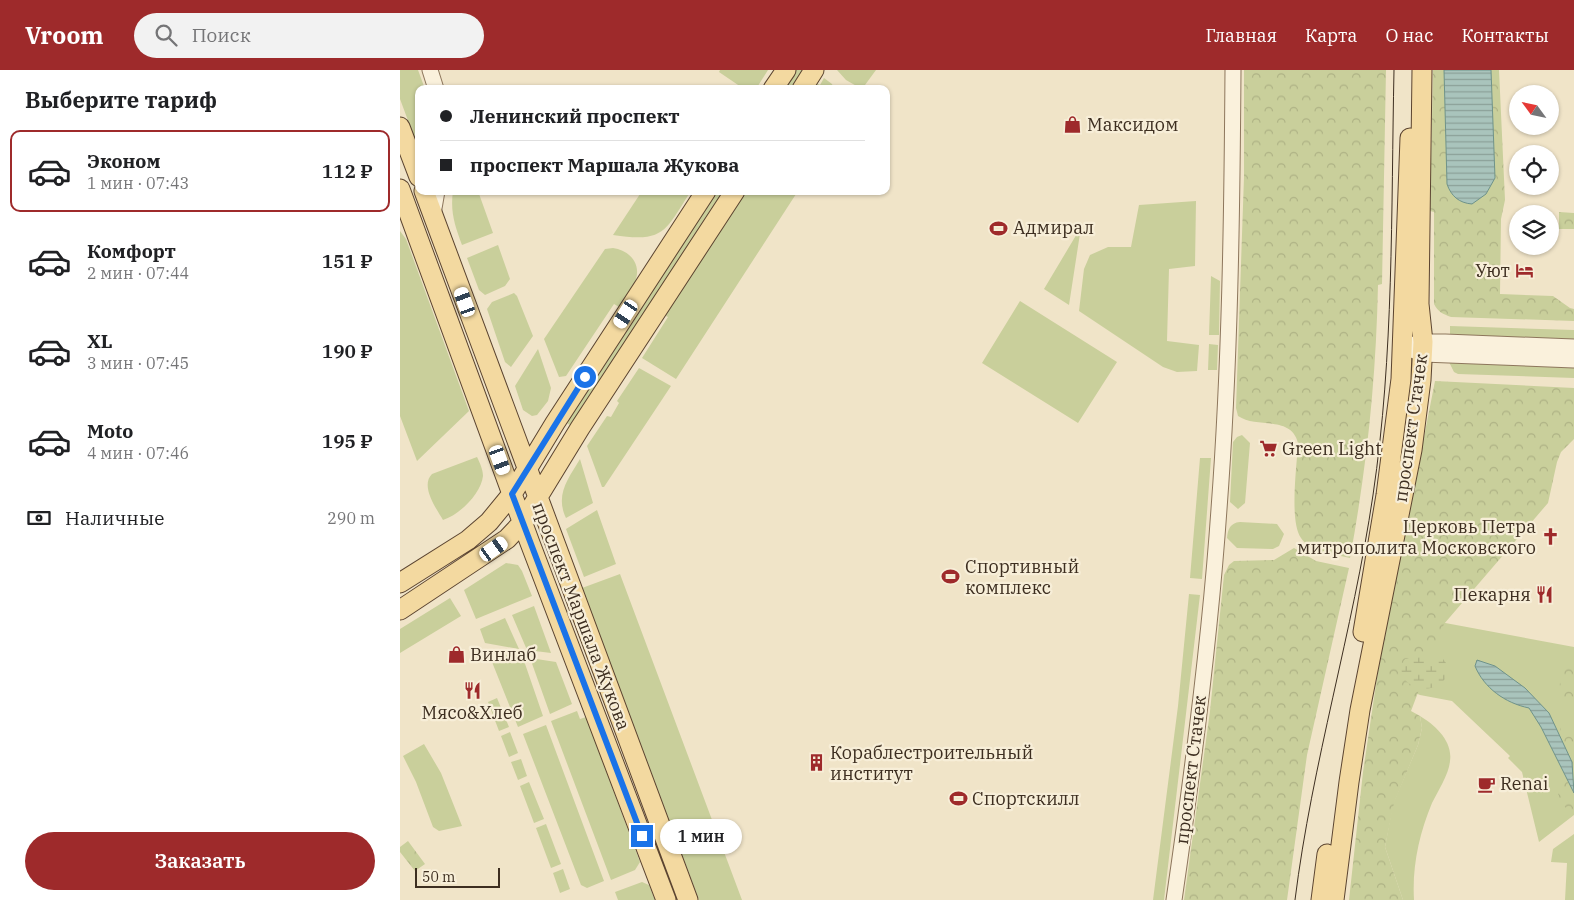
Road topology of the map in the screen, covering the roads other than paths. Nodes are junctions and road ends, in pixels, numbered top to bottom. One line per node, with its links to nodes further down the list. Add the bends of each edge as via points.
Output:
1 (430, 70): 7 (street)
2 (786, 70): 8 (main road)
3 (814, 70): 9 (main road)
4 (1233, 70): 31 (street, проспект Стачек, via 1229,339 1219,511 1200,709)
5 (1410, 70): 19 (main road, проспект Стачек)
6 (1422, 70): 21 (main road, проспект Стачек, via 1419,304)
7 (435, 85)
8 (776, 85)
9 (805, 85)
10 (400, 127): 11 (main road)
11 (415, 166)
12 (400, 189): 17 (main road, проспект Маршала Жукова)
13 (425, 195): 18 (main road, проспект Маршала Жукова)
14 (436, 195): 18 (street)
15 (703, 195): 23 (main road)
16 (732, 195): 25 (main road)
17 (404, 210): 24 (main road, проспект Маршала Жукова)
18 (432, 214): 23 (main road, проспект Маршала Жукова)
19 (1403, 347): 21 (street); 32 (main road, проспект Стачек, via 1386,496 1346,719)
20 (1574, 347): 21 (street)
21 (1423, 348): 22 (street); 33 (main road, проспект Стачек, via 1412,450 1354,744)
22 (1574, 360)
23 (526, 470): 24 (main road); 25 (main road, проспект Маршала Жукова)
24 (512, 494): 26 (main road, проспект Маршала Жукова); 27 (main road, via 490,522 468,540)
25 (537, 499): 26 (main road); 30 (main road, проспект Маршала Жукова)
26 (522, 523): 28 (main road, via 507,539); 29 (main road, проспект Маршала Жукова)
27 (400, 583)
28 (400, 610)
29 (666, 900)
30 (688, 900)
31 (1174, 900)
32 (1321, 900)
33 (1334, 900)

